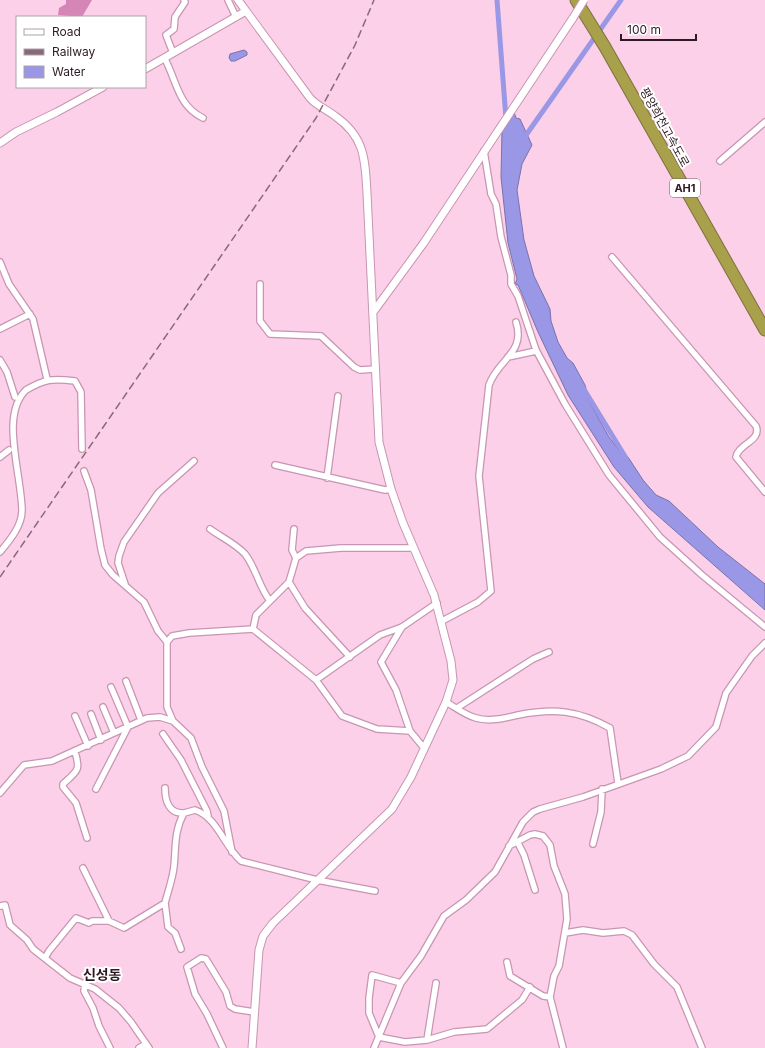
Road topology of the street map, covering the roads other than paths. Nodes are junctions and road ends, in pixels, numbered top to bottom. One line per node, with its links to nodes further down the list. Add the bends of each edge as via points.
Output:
1 (184, 0): 9 (street, via 174,21 174,29 166,35)
2 (228, 0): 7 (street)
3 (238, 0): 6 (street)
4 (576, 0): 5 (highway, 평양희천고속도로 / AH1)
5 (586, 6): 8 (highway, 평양희천고속도로 / AH1); 16 (street, bridge, via 573,18)
6 (246, 11): 7 (street); 21 (street, via 315,104 348,125 361,145 366,170)
7 (236, 17): 9 (street)
8 (607, 44): 23 (highway, 평양희천고속도로 / AH1); 26 (highway, 평양희천고속도로 / AH1)
9 (173, 53): 10 (street)
10 (165, 59): 11 (street); 13 (street, via 186,106)
11 (146, 68)
12 (101, 88): 15 (street, via 16,132)
13 (203, 118)
14 (765, 122): 17 (street)
15 (0, 143)
16 (484, 151): 21 (street, via 423,244); 27 (street, via 511,284 518,296)
17 (720, 161)
18 (612, 257): 40 (street, via 756,426 756,435 736,457)
19 (0, 262): 22 (street, via 9,284)
20 (260, 284): 30 (street, via 260,321 270,334 321,336 354,367 360,370)
21 (374, 311): 30 (street)
22 (30, 314): 25 (street); 31 (street)
23 (765, 315)
24 (516, 322): 28 (street, via 519,339)
25 (0, 329)
26 (765, 330)
27 (536, 351): 28 (street); 52 (street, via 583,434 609,475 631,503 672,549)
28 (508, 356): 50 (street, via 489,385 479,476 491,591 478,602)
29 (0, 360): 31 (street, via 7,372 13,398)
30 (376, 369): 39 (street, via 380,442)
31 (47, 379): 33 (street, via 75,381 80,389)
32 (338, 396): 38 (street)
33 (82, 449)
34 (0, 458): 44 (street, via 8,448 22,510 16,531)
35 (194, 461): 47 (street, via 158,493 124,542 118,563)
36 (275, 465): 38 (street)
37 (84, 471): 47 (street, via 91,490 103,558 108,569)
38 (327, 478): 39 (street, via 385,490)
39 (391, 489): 43 (street)
40 (765, 492)
41 (210, 529): 48 (street, via 244,553 257,575 262,591)
42 (294, 529): 45 (street, via 292,550)
43 (413, 548): 45 (street, via 306,551); 49 (street)
44 (0, 552)
45 (296, 558): 46 (street)
46 (289, 582): 48 (street); 57 (street, via 305,608)
47 (125, 585): 54 (street, via 144,602 158,631)
48 (270, 601): 53 (street, via 256,615)
49 (437, 603): 50 (street); 51 (street)
50 (442, 621): 61 (street, via 453,672 452,688)
51 (402, 627): 57 (street, via 380,635); 69 (street, via 381,662 396,690)
52 (765, 627)
53 (253, 629): 54 (street, via 176,634); 58 (street)
54 (167, 642): 67 (street, via 165,696)
55 (765, 643): 76 (street, via 752,656 726,693 716,727 695,750 674,764)
56 (549, 652): 63 (street, via 533,659)
57 (350, 657): 58 (street)
58 (316, 680): 69 (street, via 342,716 377,729)
59 (126, 681): 66 (street)
60 (111, 687): 68 (street)
61 (446, 702): 63 (street); 74 (street)
62 (103, 707): 70 (street)
63 (457, 708): 76 (street, via 482,719 564,710 592,718 610,728)
64 (91, 714): 72 (street)
65 (75, 716): 73 (street)
66 (141, 720): 67 (street, via 153,717); 68 (street)
67 (173, 721): 87 (street, via 191,738 224,811)
68 (128, 727): 70 (street); 78 (street)
69 (410, 731): 74 (street)
70 (114, 734): 72 (street)
71 (163, 734): 82 (street, via 180,760)
72 (101, 740): 73 (street)
73 (88, 746): 75 (street)
74 (424, 748): 89 (street, via 392,809)
75 (75, 752): 80 (street, via 52,761 24,765); 83 (street, via 78,770 63,787 76,803)
76 (618, 783): 79 (street)
77 (165, 788): 81 (street, via 165,799 170,807 176,813)
78 (96, 789)
79 (602, 790): 85 (street, via 601,812); 86 (street, via 533,812 518,827)
80 (0, 793)
81 (184, 813): 82 (street, via 195,810); 92 (street, via 176,832 174,867)
82 (208, 816): 87 (street)
83 (87, 838)
84 (518, 843): 86 (street); 90 (street); 95 (street, via 535,834 543,836 550,844 554,866 567,902)
85 (593, 844)
86 (509, 846): 99 (street, via 491,876 466,900 444,916 421,956)
87 (232, 852): 89 (street, via 241,860)
88 (83, 868): 94 (street)
89 (317, 880): 91 (street); 104 (street, via 273,923 260,942)
90 (536, 890)
91 (375, 891)
92 (165, 903): 94 (street, via 124,928); 96 (street, via 168,927 175,933)
93 (0, 906): 97 (street, via 5,905 10,925)
94 (109, 921): 97 (street, via 89,923 76,918)
95 (565, 933): 103 (street); 114 (street, via 583,930 603,933 624,931 632,935 654,964 677,987)
96 (181, 949)
97 (45, 958): 101 (street, via 70,978)
98 (507, 962): 102 (street, via 510,976)
99 (401, 983): 105 (street); 105 (street, via 372,975 369,1013)
100 (436, 983): 106 (street)
101 (84, 984): 107 (street, via 95,989 119,1008); 108 (street, via 84,991)
102 (530, 987): 103 (street, via 543,996); 106 (street, via 522,1000 487,1029 454,1032)
103 (550, 997): 113 (street)
104 (254, 1012): 110 (street, via 230,1006 226,992 206,958 201,958 187,967 195,994); 111 (street)
105 (379, 1037): 106 (street, via 405,1042); 112 (street)
106 (427, 1040)
107 (147, 1046): 109 (street)
108 (110, 1048)
109 (139, 1048)
110 (222, 1048)
111 (252, 1048)
112 (374, 1048)
113 (563, 1048)
114 (702, 1048)

